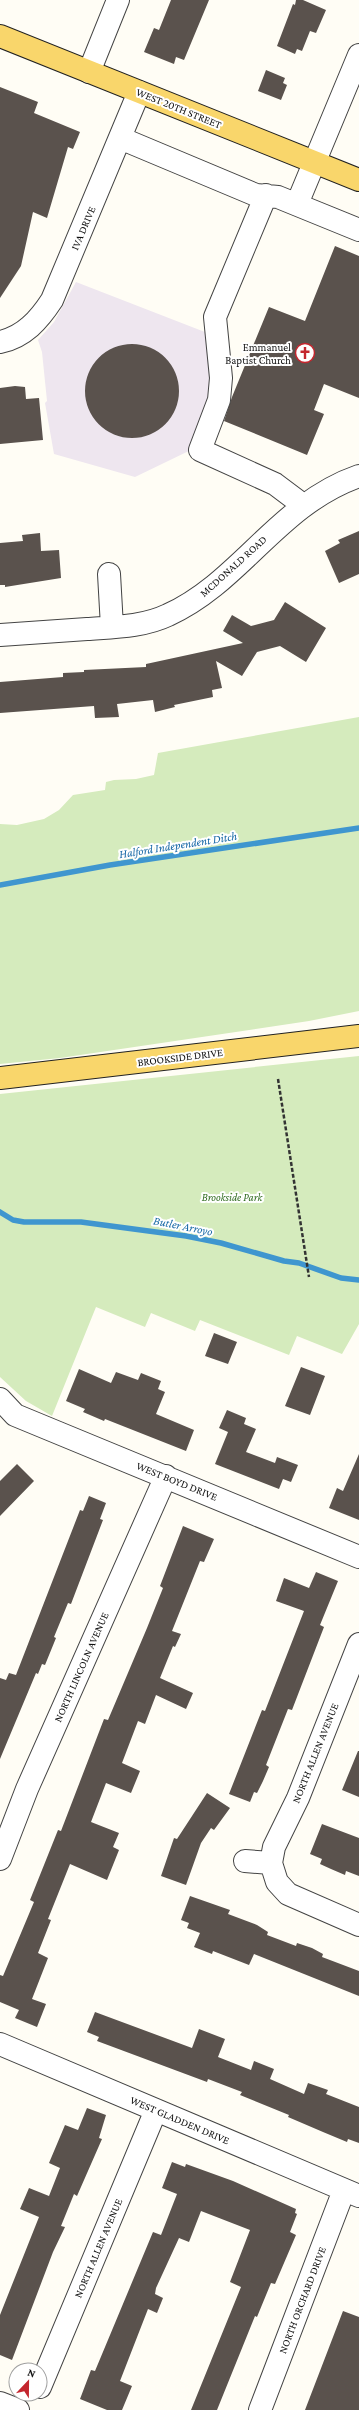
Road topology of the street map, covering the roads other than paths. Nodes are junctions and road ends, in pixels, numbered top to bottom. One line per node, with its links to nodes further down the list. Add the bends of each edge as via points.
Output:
1 (118, 0): 4 (street)
2 (0, 36): 4 (main road, WEST 20TH STREET)
3 (359, 55): 7 (street)
4 (89, 72): 5 (main road, WEST 20TH STREET)
5 (139, 92): 6 (street, IVA DRIVE); 7 (main road, WEST 20TH STREET)
6 (120, 138): 9 (street, via 256,194); 12 (street, IVA DRIVE, via 52,300 34,324 22,334)
7 (314, 162): 8 (main road, WEST 20TH STREET); 10 (street)
8 (359, 180)
9 (266, 195): 10 (street, via 278,196); 14 (street, via 215,317 221,378 219,400 200,450 275,484)
10 (297, 204): 11 (street)
11 (359, 230)
12 (0, 342)
13 (359, 476): 14 (street, MCDONALD ROAD, via 338,483)
14 (303, 505): 16 (street, MCDONALD ROAD, via 216,584 182,608 151,621)
15 (109, 574): 16 (street)
16 (112, 627): 17 (street, MCDONALD ROAD)
17 (0, 635)
18 (359, 1036): 19 (main road, BROOKSIDE DRIVE)
19 (0, 1078)
20 (0, 1399): 21 (street, WEST BOYD DRIVE)
21 (7, 1421): 22 (street, WEST BOYD DRIVE)
22 (166, 1476): 23 (street, WEST BOYD DRIVE); 25 (street, NORTH LINCOLN AVENUE, via 27,1789)
23 (359, 1557)
24 (359, 1644): 27 (street, NORTH ALLEN AVENUE, via 298,1798 274,1847)
25 (0, 1859)
26 (245, 1861): 27 (street)
27 (271, 1863): 28 (street, via 277,1882 288,1894)
28 (359, 1925)
29 (0, 2044): 30 (street, WEST GLADDEN DRIVE)
30 (156, 2110): 31 (street, WEST GLADDEN DRIVE); 32 (street, NORTH ALLEN AVENUE)
31 (351, 2193): 35 (street, NORTH ORCHARD DRIVE)
32 (48, 2368)
33 (0, 2403): 34 (street)
34 (18, 2410)
35 (260, 2410)

